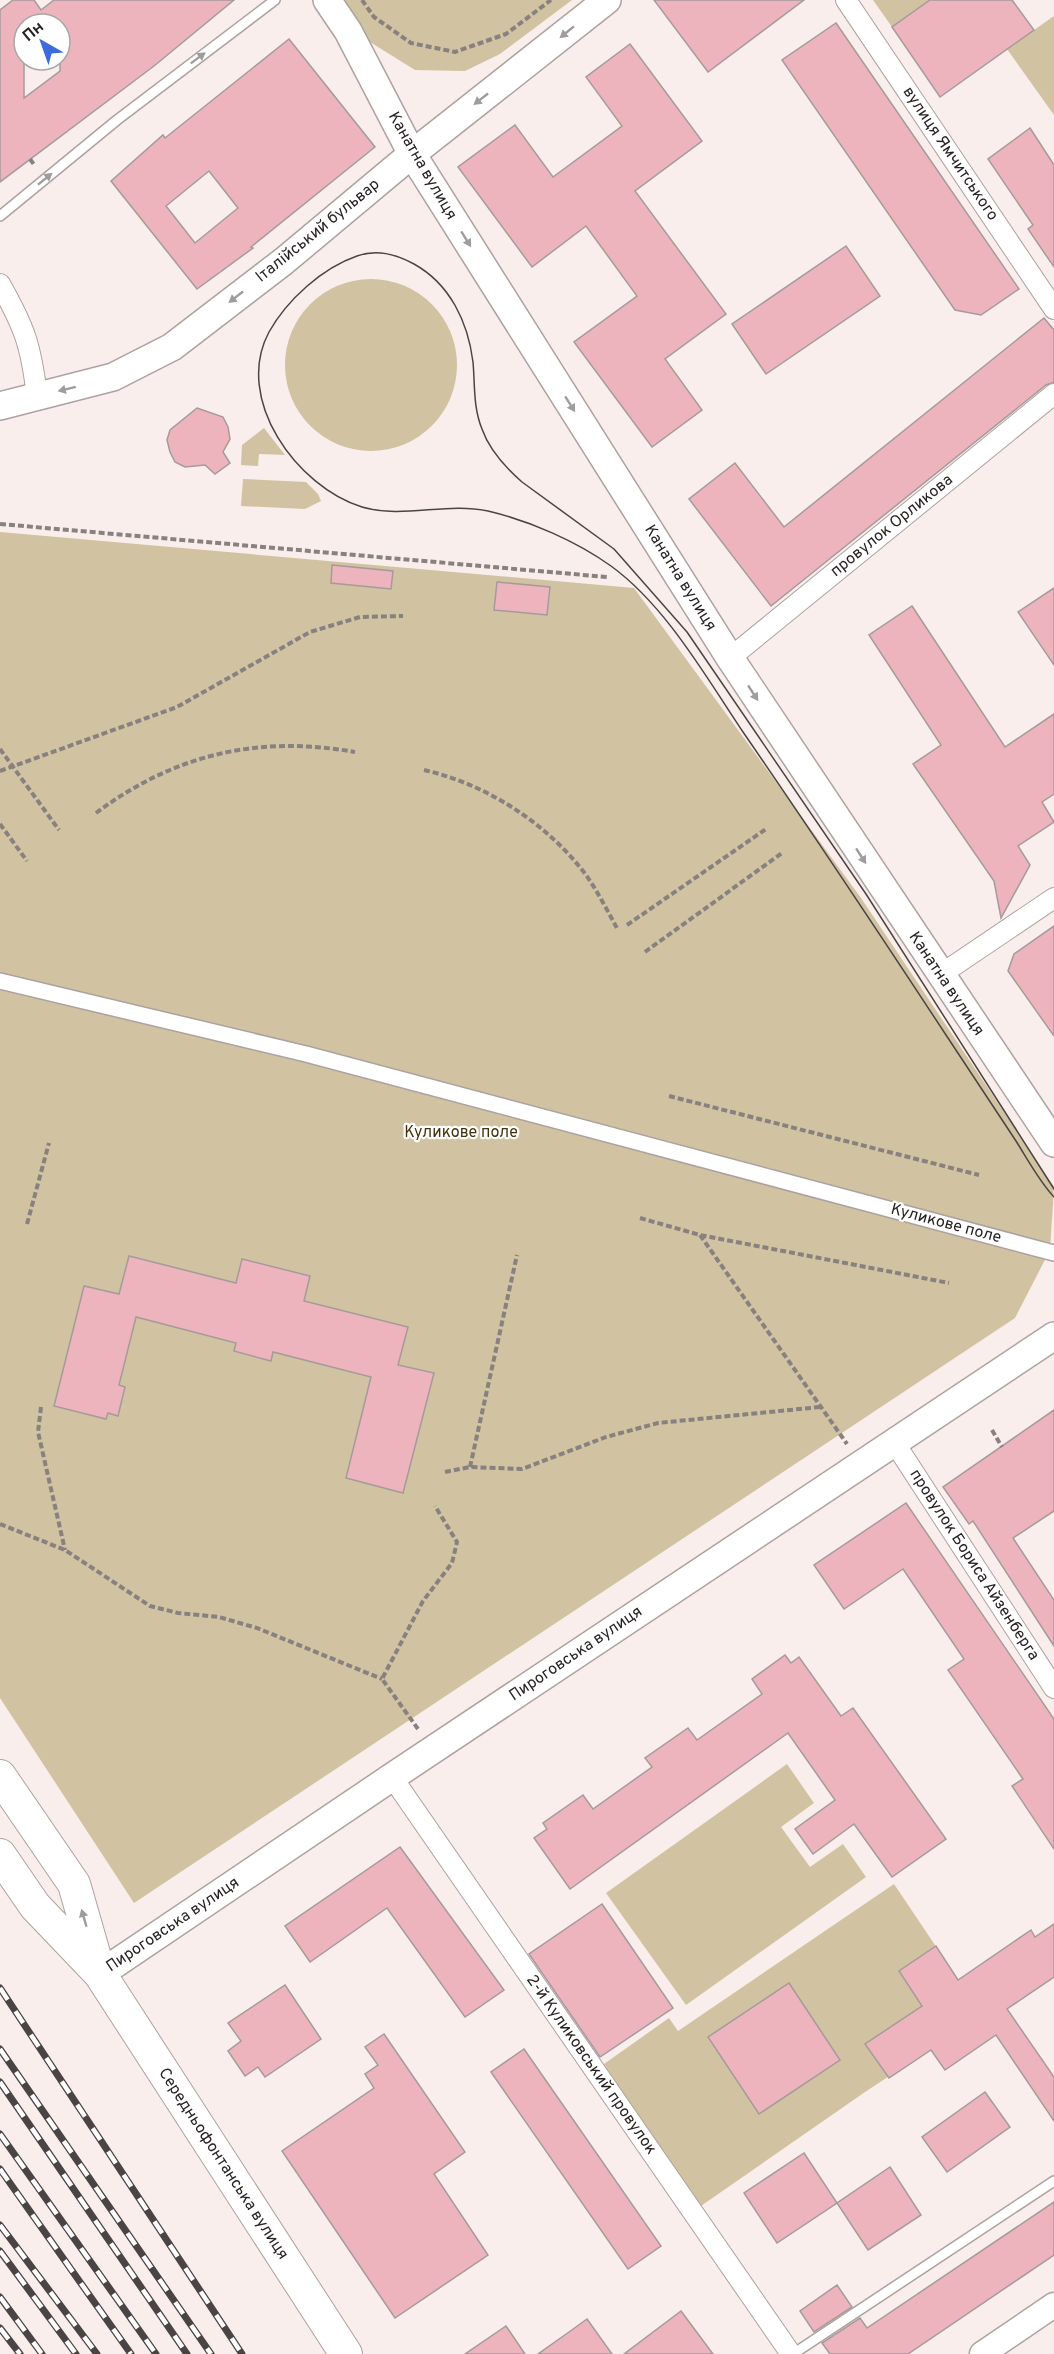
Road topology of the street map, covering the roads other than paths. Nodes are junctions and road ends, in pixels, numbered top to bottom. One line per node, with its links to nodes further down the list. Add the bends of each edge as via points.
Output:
1 (275, 0): 6 (lane, one-way to 1, via 126,113)
2 (327, 0): 5 (main road, Канатна вулиця, via 348,31)
3 (607, 0): 5 (main road, Італійський бульвар, one-way to 5)
4 (846, 0): 8 (street, вулиця Ямчитського)
5 (412, 154): 10 (main road, Італійський бульвар, one-way to 10, via 284,261 172,347 113,377); 12 (main road, Канатна вулиця, one-way to 12)
6 (0, 216)
7 (0, 284): 10 (street, via 22,322 32,353)
8 (1054, 309)
9 (1054, 394): 12 (street, провулок Орликова)
10 (38, 396): 11 (main road, Італійський бульвар)
11 (0, 406)
12 (730, 658): 14 (main road, Канатна вулиця, one-way to 14)
13 (1054, 898): 14 (street)
14 (940, 975): 16 (main road, Канатна вулиця)
15 (0, 981): 17 (street, Куликове поле, via 306,1054)
16 (1054, 1143)
17 (1054, 1254)
18 (1054, 1336): 19 (main road, Пироговська вулиця)
19 (894, 1442): 20 (street, провулок Бориса Айзенберга); 22 (main road, Пироговська вулиця)
20 (1054, 1688)
21 (0, 1776): 24 (main road, Середньофонтанська вулиця, one-way to 21, via 74,1884)
22 (392, 1777): 24 (main road, Пироговська вулиця); 28 (street, 2-й Куликовський провулок)
23 (0, 1855): 24 (main road, Середньофонтанська вулиця, via 35,1906)
24 (100, 1974): 27 (main road, Середньофонтанська вулиця)
25 (1054, 2181): 28 (lane)
26 (1054, 2305): 29 (street)
27 (346, 2354)
28 (792, 2354)
29 (982, 2354)

